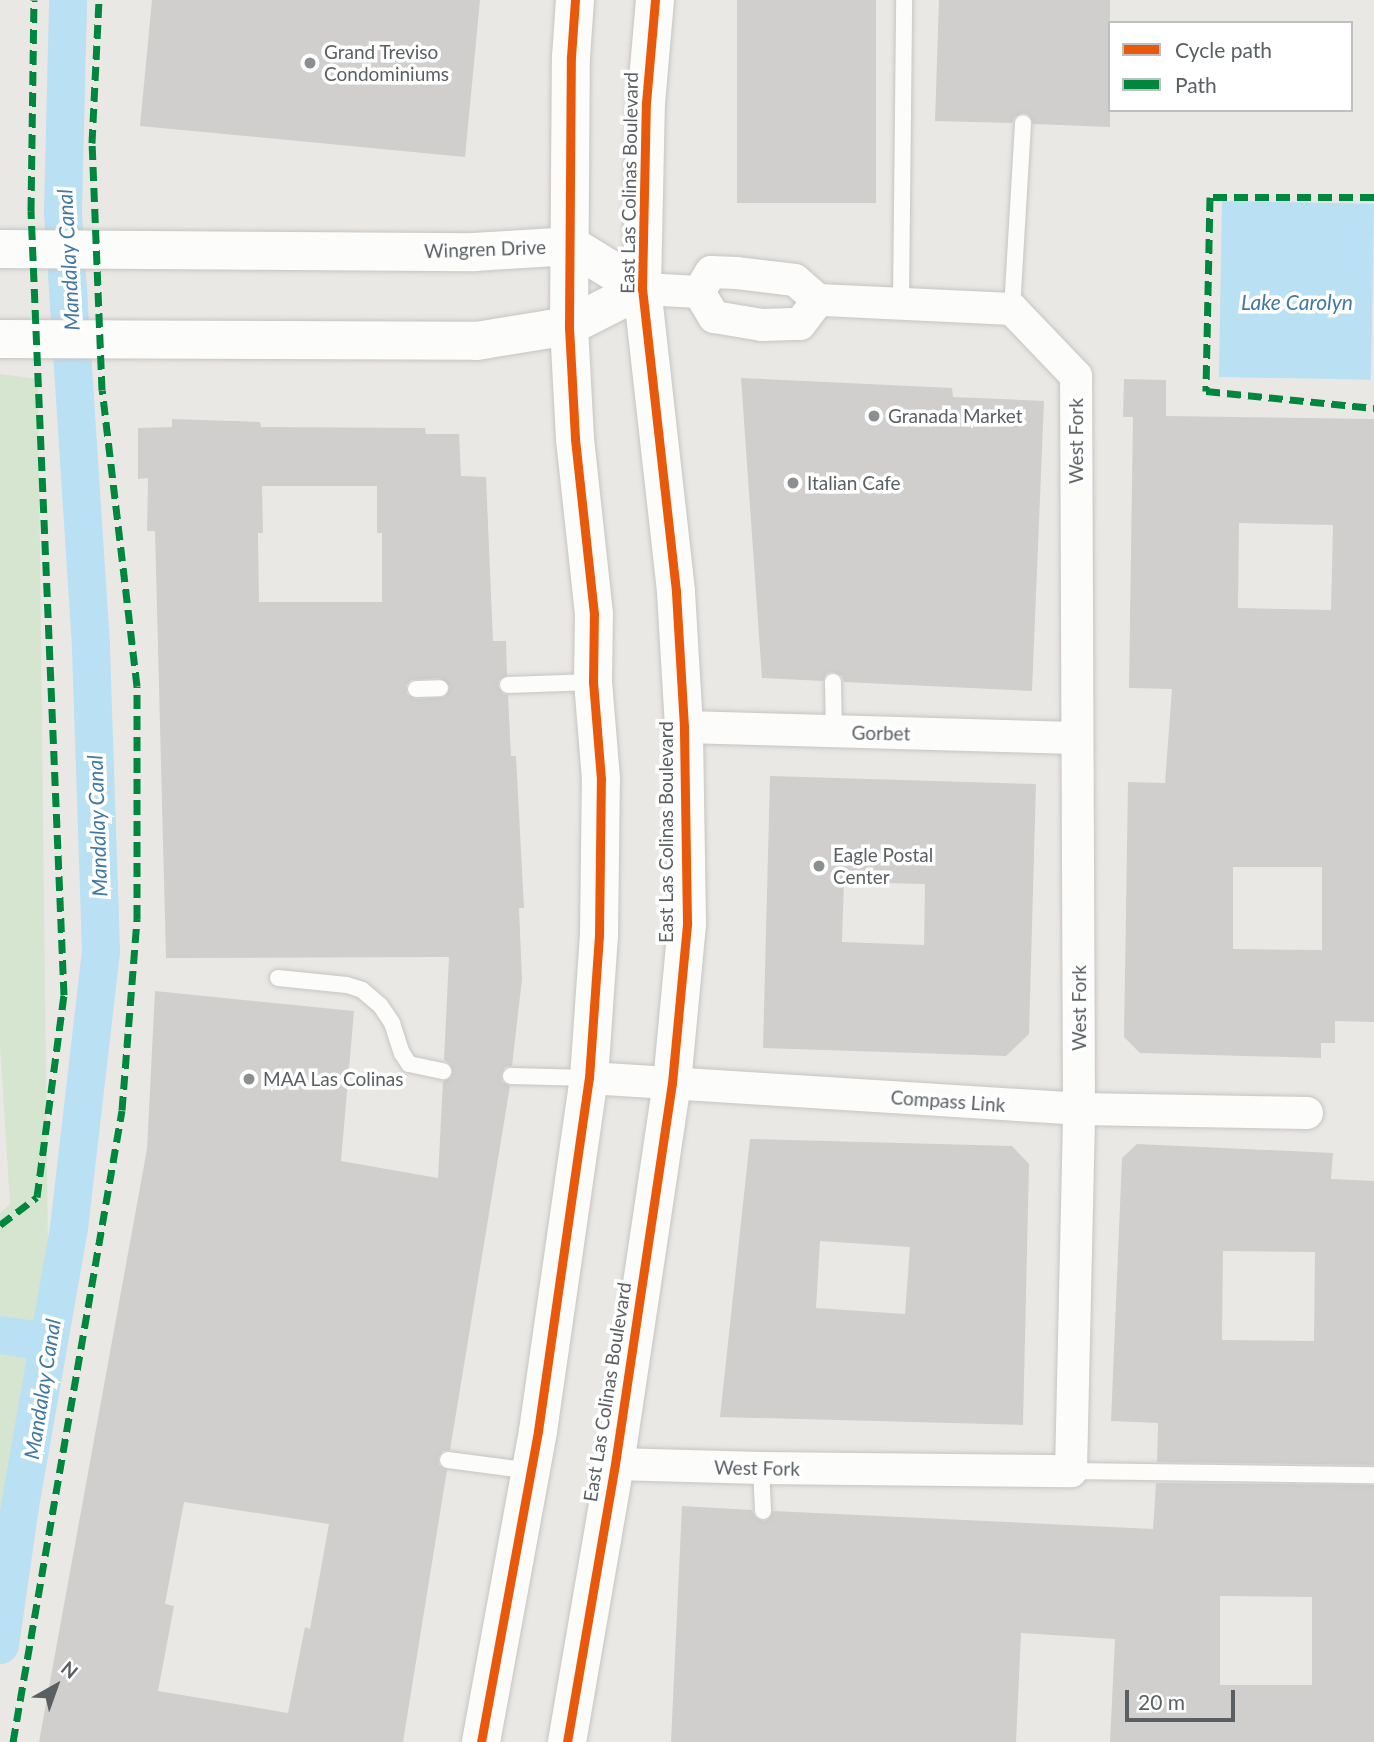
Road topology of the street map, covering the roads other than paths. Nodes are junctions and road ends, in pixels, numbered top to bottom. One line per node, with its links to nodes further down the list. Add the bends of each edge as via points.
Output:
1 (575, 0): 5 (main road)
2 (655, 0): 7 (main road, East Las Colinas Boulevard, via 646,103)
3 (904, 0): 10 (lane)
4 (1023, 124): 11 (lane)
5 (572, 246): 6 (main road, Wingren Drive, via 474,251); 7 (main road, Wingren Drive); 12 (main road)
6 (0, 249)
7 (642, 289): 8 (street); 12 (main road); 19 (main road, East Las Colinas Boulevard, via 676,591)
8 (699, 292): 9 (street, via 711,272 795,280); 9 (street, via 714,317 762,325 800,324)
9 (818, 300): 10 (street)
10 (901, 302): 11 (street)
11 (1012, 309): 21 (street, West Fork, via 1076,376)
12 (569, 326): 13 (main road, via 477,341); 14 (main road, via 575,438 594,614)
13 (0, 339)
14 (593, 682): 16 (lane); 25 (main road, via 601,779 599,935)
15 (833, 682): 20 (lane)
16 (508, 685)
17 (440, 688): 18 (lane)
18 (416, 689)
19 (684, 727): 20 (street, Gorbet); 26 (main road, East Las Colinas Boulevard, via 687,923)
20 (834, 732): 21 (street, Gorbet)
21 (1077, 738): 27 (street, West Fork)
22 (278, 978): 23 (lane, via 362,990 392,1023 409,1065)
23 (443, 1071)
24 (511, 1076): 25 (lane)
25 (589, 1078): 26 (street, Compass Link); 32 (main road)
26 (672, 1083): 27 (street, Compass Link); 30 (main road, East Las Colinas Boulevard)
27 (1079, 1109): 28 (street, Compass Link); 33 (street, West Fork)
28 (1307, 1113)
29 (449, 1460): 32 (lane)
30 (615, 1464): 31 (street, West Fork); 37 (main road, East Las Colinas Boulevard)
31 (761, 1468): 33 (street, West Fork); 35 (lane)
32 (531, 1471): 36 (main road)
33 (1071, 1471): 34 (lane)
34 (1374, 1475)
35 (763, 1511)
36 (481, 1742)
37 (567, 1742)

